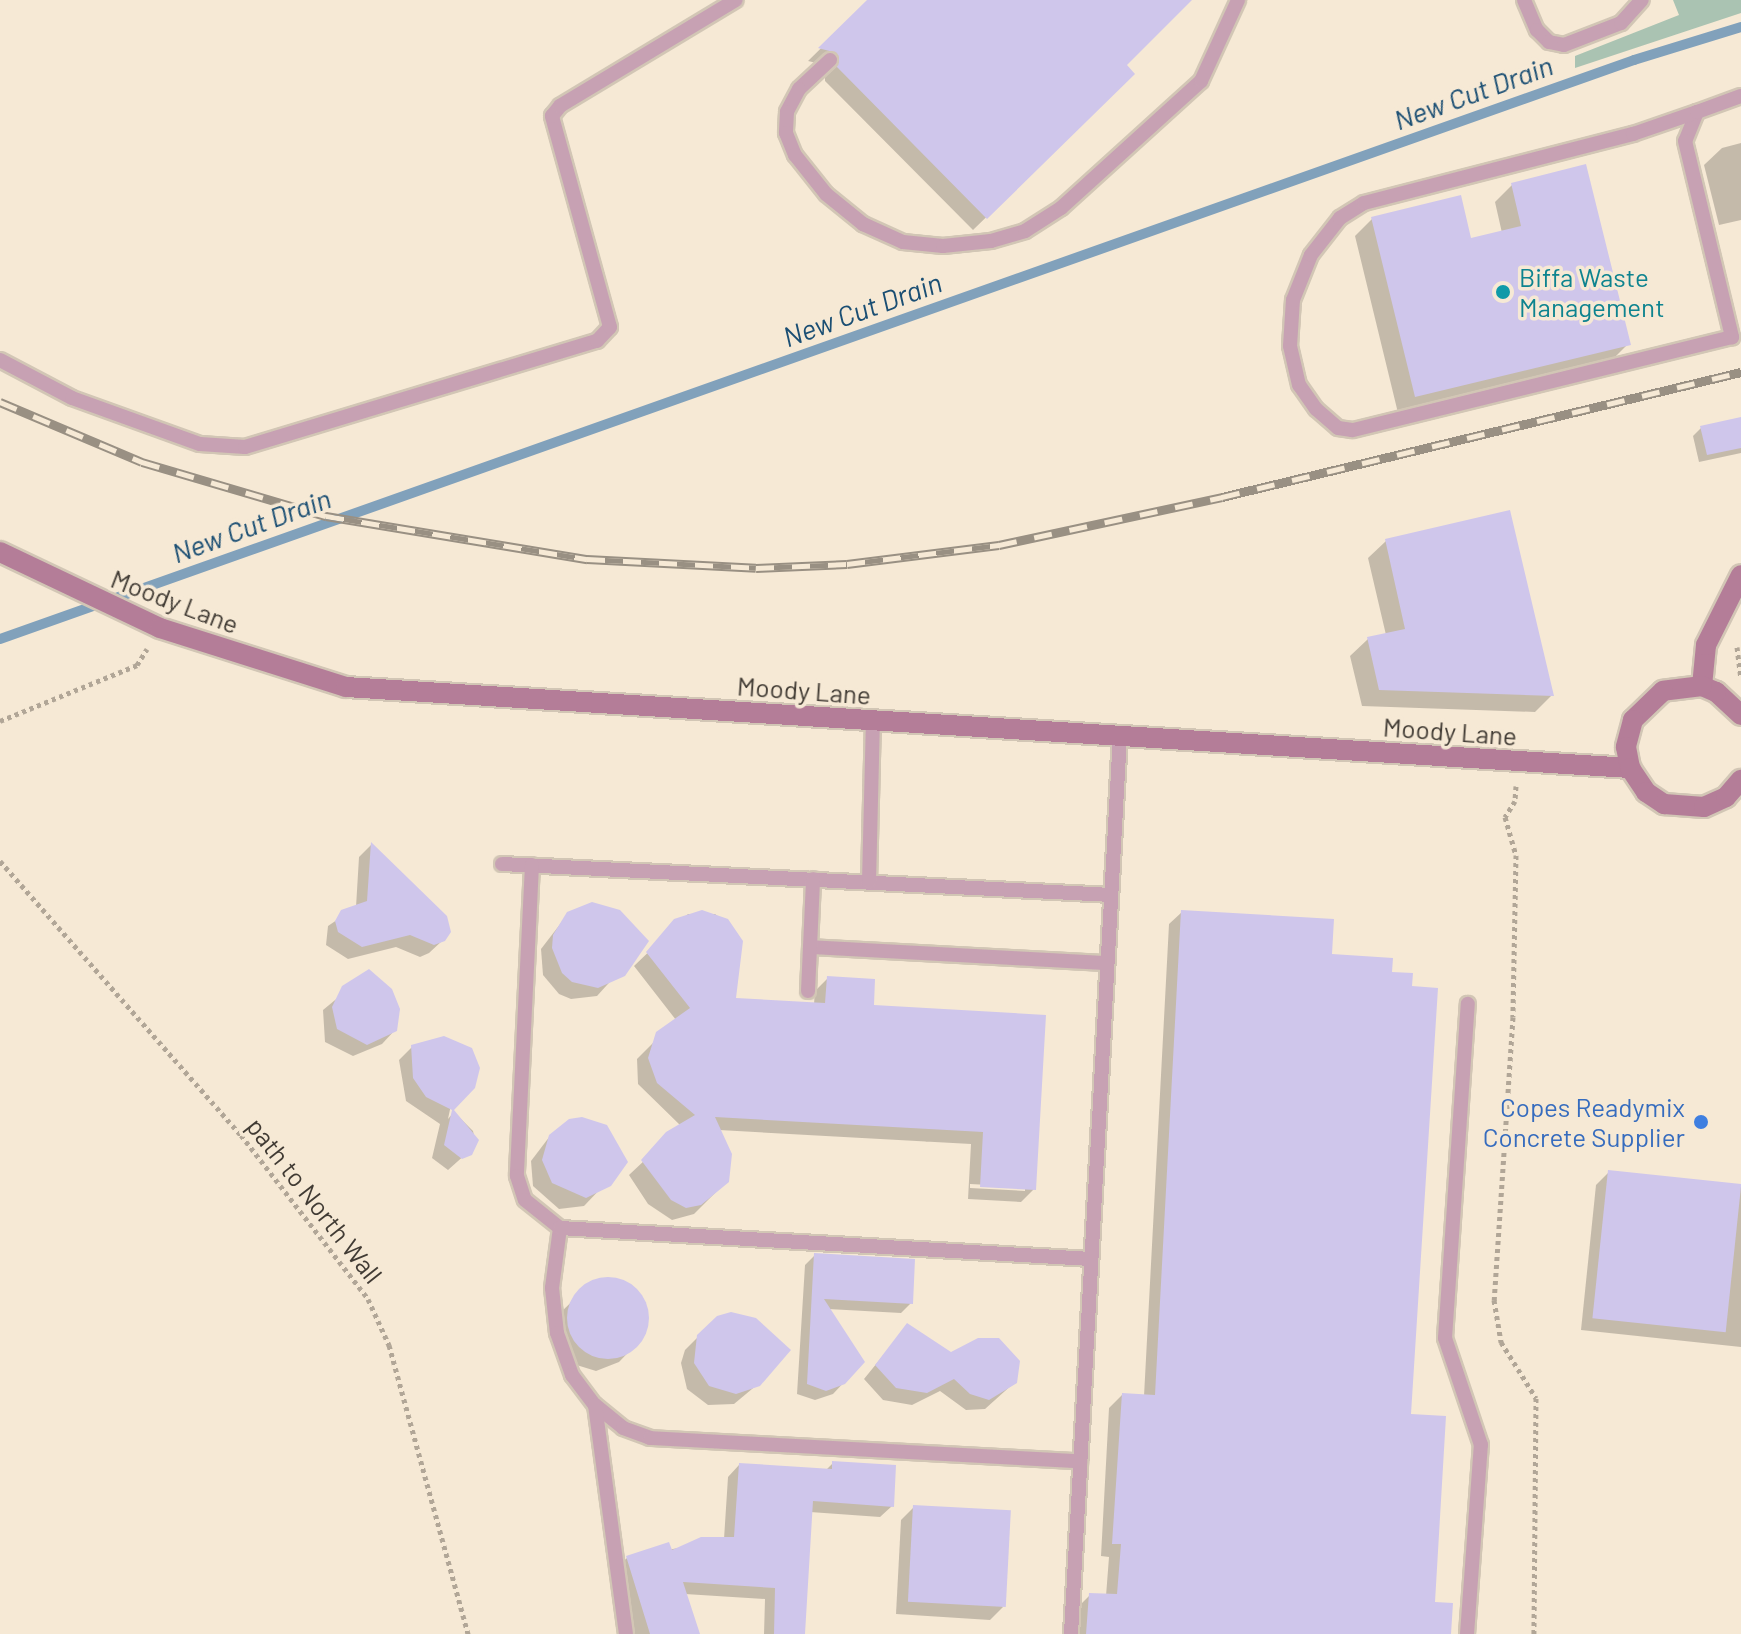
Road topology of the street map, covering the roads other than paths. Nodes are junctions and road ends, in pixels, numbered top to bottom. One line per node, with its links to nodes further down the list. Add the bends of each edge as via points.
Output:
1 (736, 0): 8 (lane, via 560,106 552,116 610,327 597,341 245,447 200,444 72,398)
2 (1238, 0): 5 (lane, via 1201,81 1061,208 1025,231 991,241 943,246 903,242 863,224 826,194 795,155 786,133 787,112 799,89)
3 (1524, 0): 4 (lane, via 1537,30 1549,42 1564,45 1621,23)
4 (1642, 0)
5 (830, 60)
6 (1741, 96): 7 (lane)
7 (1697, 112): 7 (lane, via 1633,134 1364,203 1340,218 1311,255 1293,300 1290,346 1299,385 1316,409 1338,428 1352,430 1732,337 1685,141)
8 (0, 360)
9 (0, 552): 13 (street, Moody Lane, via 129,614 346,687)
10 (1741, 575): 11 (street, via 1706,645)
11 (1702, 686): 12 (street); 15 (street, via 1663,691 1645,703 1633,720 1626,747)
12 (1741, 715)
13 (873, 720): 14 (street, Moody Lane); 20 (lane)
14 (1120, 736): 15 (street, Moody Lane); 21 (lane)
15 (1630, 768): 16 (street, via 1646,792 1682,809 1726,797)
16 (1741, 780)
17 (502, 864): 18 (lane)
18 (532, 865): 19 (lane); 26 (lane, via 517,1176 525,1200)
19 (813, 879): 20 (lane); 22 (lane)
20 (869, 882): 21 (lane)
21 (1111, 895): 23 (lane)
22 (810, 947): 23 (lane); 24 (lane)
23 (1107, 963): 27 (lane)
24 (808, 991)
25 (1468, 1004): 32 (lane, via 1445,1338 1481,1445)
26 (560, 1228): 27 (lane); 28 (lane, via 552,1288 557,1333 572,1375)
27 (1091, 1259): 29 (lane)
28 (595, 1405): 29 (lane, via 623,1428 650,1438); 30 (lane)
29 (1080, 1461): 31 (lane)
30 (626, 1634)
31 (1071, 1634)
32 (1467, 1634)

